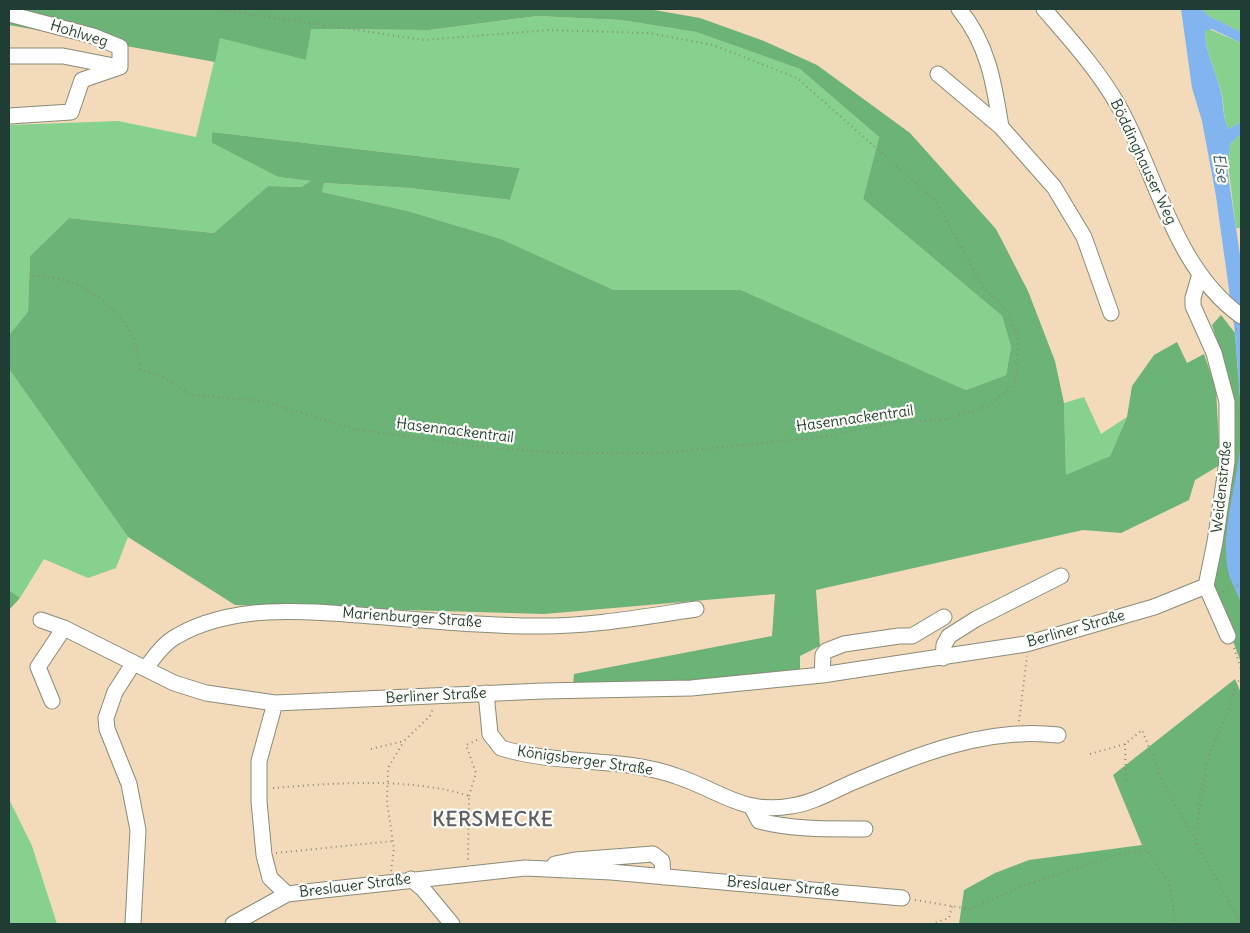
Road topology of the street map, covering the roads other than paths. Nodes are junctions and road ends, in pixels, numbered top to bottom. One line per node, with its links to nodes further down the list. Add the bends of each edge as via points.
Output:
1 (959, 9): 8 (street, via 973,26 987,58)
2 (1044, 9): 9 (street, Böddinghauser Weg, via 1099,75 1118,105 1173,227)
3 (9, 14): 5 (street, Hohlweg, via 93,36 120,47)
4 (9, 56): 5 (street, via 63,56)
5 (120, 67): 7 (street, via 82,80 70,112)
6 (938, 74): 8 (street)
7 (9, 116)
8 (1001, 127): 10 (street, via 1054,187 1084,237)
9 (1200, 274): 11 (street, Böddinghauser Weg); 13 (street, Weidenstraße, via 1193,306 1218,366 1228,412 1228,462)
10 (1111, 314)
11 (1241, 316)
12 (1061, 576): 19 (street, via 976,619 950,636 944,644)
13 (1206, 586): 18 (street); 19 (street, Berliner Straße, via 1154,607 1026,644)
14 (696, 609): 20 (street, Marienburger Straße, via 604,623 534,626 284,610 194,627 175,636)
15 (944, 617): 21 (street, via 912,636 837,646 823,655)
16 (42, 620): 17 (street, Berliner Straße)
17 (64, 628): 20 (street, Berliner Straße); 23 (street, via 38,667)
18 (1228, 636)
19 (943, 658): 21 (street, Berliner Straße)
20 (139, 666): 24 (street, Berliner Straße, via 174,683 206,692); 33 (street, Marienburger Straße, via 115,692 106,718 107,729 129,784 138,830)
21 (822, 675): 22 (street, Berliner Straße, via 690,688)
22 (486, 694): 24 (street, Berliner Straße); 26 (street, Königsberger Straße, via 490,734 501,748 565,761 649,768 677,776)
23 (52, 701)
24 (275, 703): 31 (street, Breslauer Straße, via 258,761 258,789 264,855 270,878)
25 (1058, 735): 26 (street, Königsberger Straße, via 1017,733 979,739 918,756 806,802 772,809)
26 (752, 808): 27 (street, Königsberger Straße, via 759,821 771,824)
27 (865, 828)
28 (534, 869): 29 (street, Breslauer Straße); 29 (street, Breslauer Straße, via 575,860 644,854 659,857); 30 (street, Breslauer Straße)
29 (663, 878): 32 (street, Breslauer Straße)
30 (410, 879): 31 (street, Breslauer Straße); 35 (street, via 423,888)
31 (288, 894): 34 (street)
32 (902, 898)
33 (133, 924)
34 (232, 924)
35 (452, 924)

